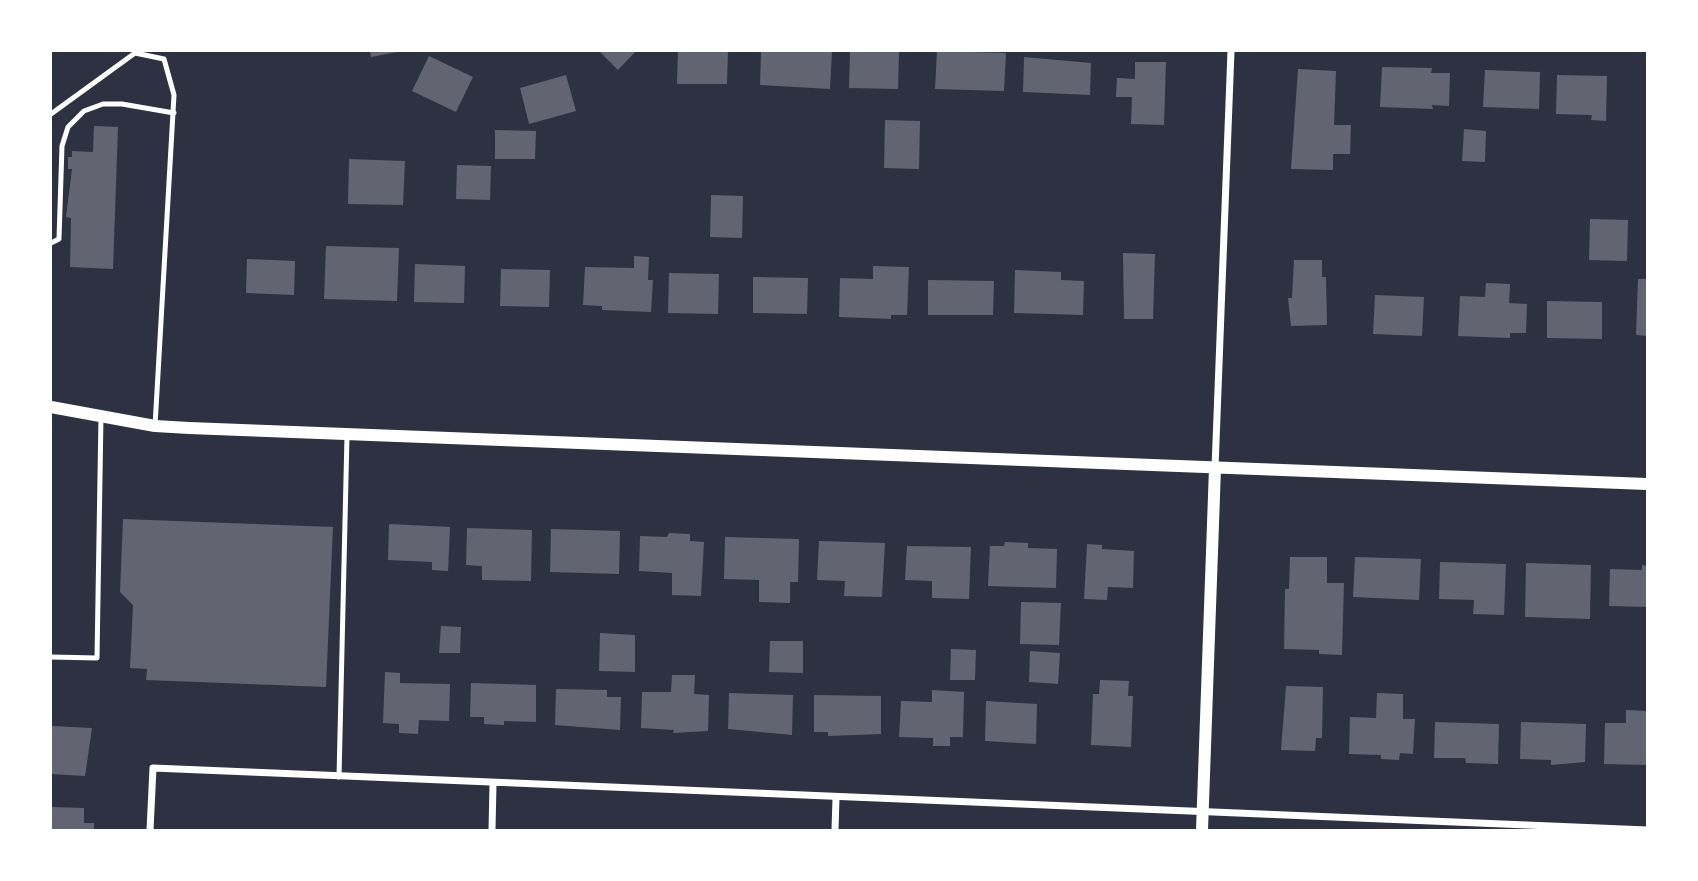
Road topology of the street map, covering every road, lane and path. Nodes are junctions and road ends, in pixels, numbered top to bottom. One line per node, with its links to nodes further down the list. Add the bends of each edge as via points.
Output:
1 (1231, 51): 9 (street)
2 (174, 113): 3 (lane, via 164,59 135,53); 4 (lane, via 103,104 84,111 68,127 62,146 59,239); 7 (lane)
3 (51, 114)
4 (51, 243)
5 (51, 407): 6 (street)
6 (101, 416): 7 (street); 11 (lane, via 97,658)
7 (155, 426): 8 (street)
8 (347, 436): 9 (street); 12 (lane)
9 (1215, 468): 10 (street); 15 (street)
10 (1647, 484)
11 (51, 657)
12 (339, 777): 13 (street); 16 (street, via 153,768)
13 (494, 784): 14 (street); 17 (street)
14 (836, 798): 15 (street); 18 (street)
15 (1202, 812): 19 (street); 20 (street)
16 (150, 830)
17 (492, 830)
18 (835, 830)
19 (1202, 830)
20 (1647, 830)

